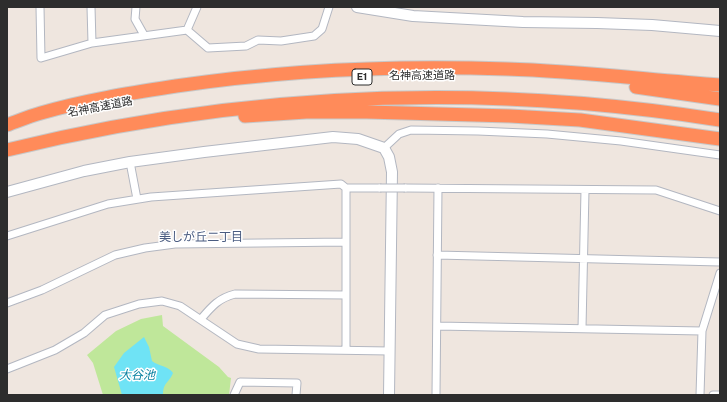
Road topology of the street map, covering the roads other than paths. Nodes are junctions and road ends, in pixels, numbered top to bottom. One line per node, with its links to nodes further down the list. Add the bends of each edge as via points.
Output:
1 (40, 7): 10 (street, via 40,58)
2 (90, 7): 10 (street)
3 (136, 7): 9 (street, via 134,19)
4 (197, 7): 7 (street)
5 (329, 7): 7 (street, via 322,29 314,36 258,40 246,46 208,48)
6 (356, 7): 8 (street, via 413,16 652,25)
7 (187, 30): 9 (street)
8 (720, 31)
9 (144, 35): 10 (street)
10 (92, 43)
11 (720, 85): 14 (highway, via 509,69 366,69 269,75 125,94 41,113)
12 (720, 99): 15 (highway, 名神高速道路 / E1, via 579,81 509,77 367,76 206,90 125,101)
13 (720, 120): 18 (highway, 名神高速道路 / E1, via 578,102 506,98 366,98 284,103 203,112 125,124)
14 (7, 124)
15 (7, 128)
16 (720, 139): 19 (highway, via 580,120 436,113 306,112 203,120)
17 (384, 148): 20 (street, via 399,134 411,130 471,131 547,134 621,141); 21 (street, via 358,138 333,137); 41 (street, via 392,172)
18 (7, 150)
19 (7, 153)
20 (720, 155)
21 (130, 162): 25 (street, via 84,171); 26 (street)
22 (346, 188): 23 (street, bridge); 26 (street, via 341,184); 29 (street)
23 (438, 188): 24 (street); 30 (street)
24 (585, 190): 27 (street, via 656,190); 31 (street)
25 (7, 192)
26 (137, 199): 28 (street, via 108,204)
27 (720, 211)
28 (7, 236)
29 (346, 242): 34 (street); 35 (street, via 175,244 145,248 114,255 42,290)
30 (437, 256): 31 (street); 37 (street)
31 (584, 258): 32 (street); 38 (street)
32 (720, 262)
33 (720, 273): 39 (street)
34 (346, 295): 36 (street, via 235,294 225,296); 40 (street)
35 (7, 303)
36 (201, 318): 40 (street, via 236,344 244,346 259,349); 42 (street, via 180,306 162,301 140,304 105,315 84,333 55,350)
37 (437, 326): 38 (street); 46 (street)
38 (582, 328): 39 (street)
39 (702, 331): 47 (street)
40 (346, 350): 41 (street)
41 (390, 352): 45 (street)
42 (7, 369)
43 (234, 395): 44 (street, via 240,382 297,383)
44 (296, 395)
45 (389, 395)
46 (436, 395)
47 (700, 395)
48 (713, 395): 49 (street)
49 (720, 395)

